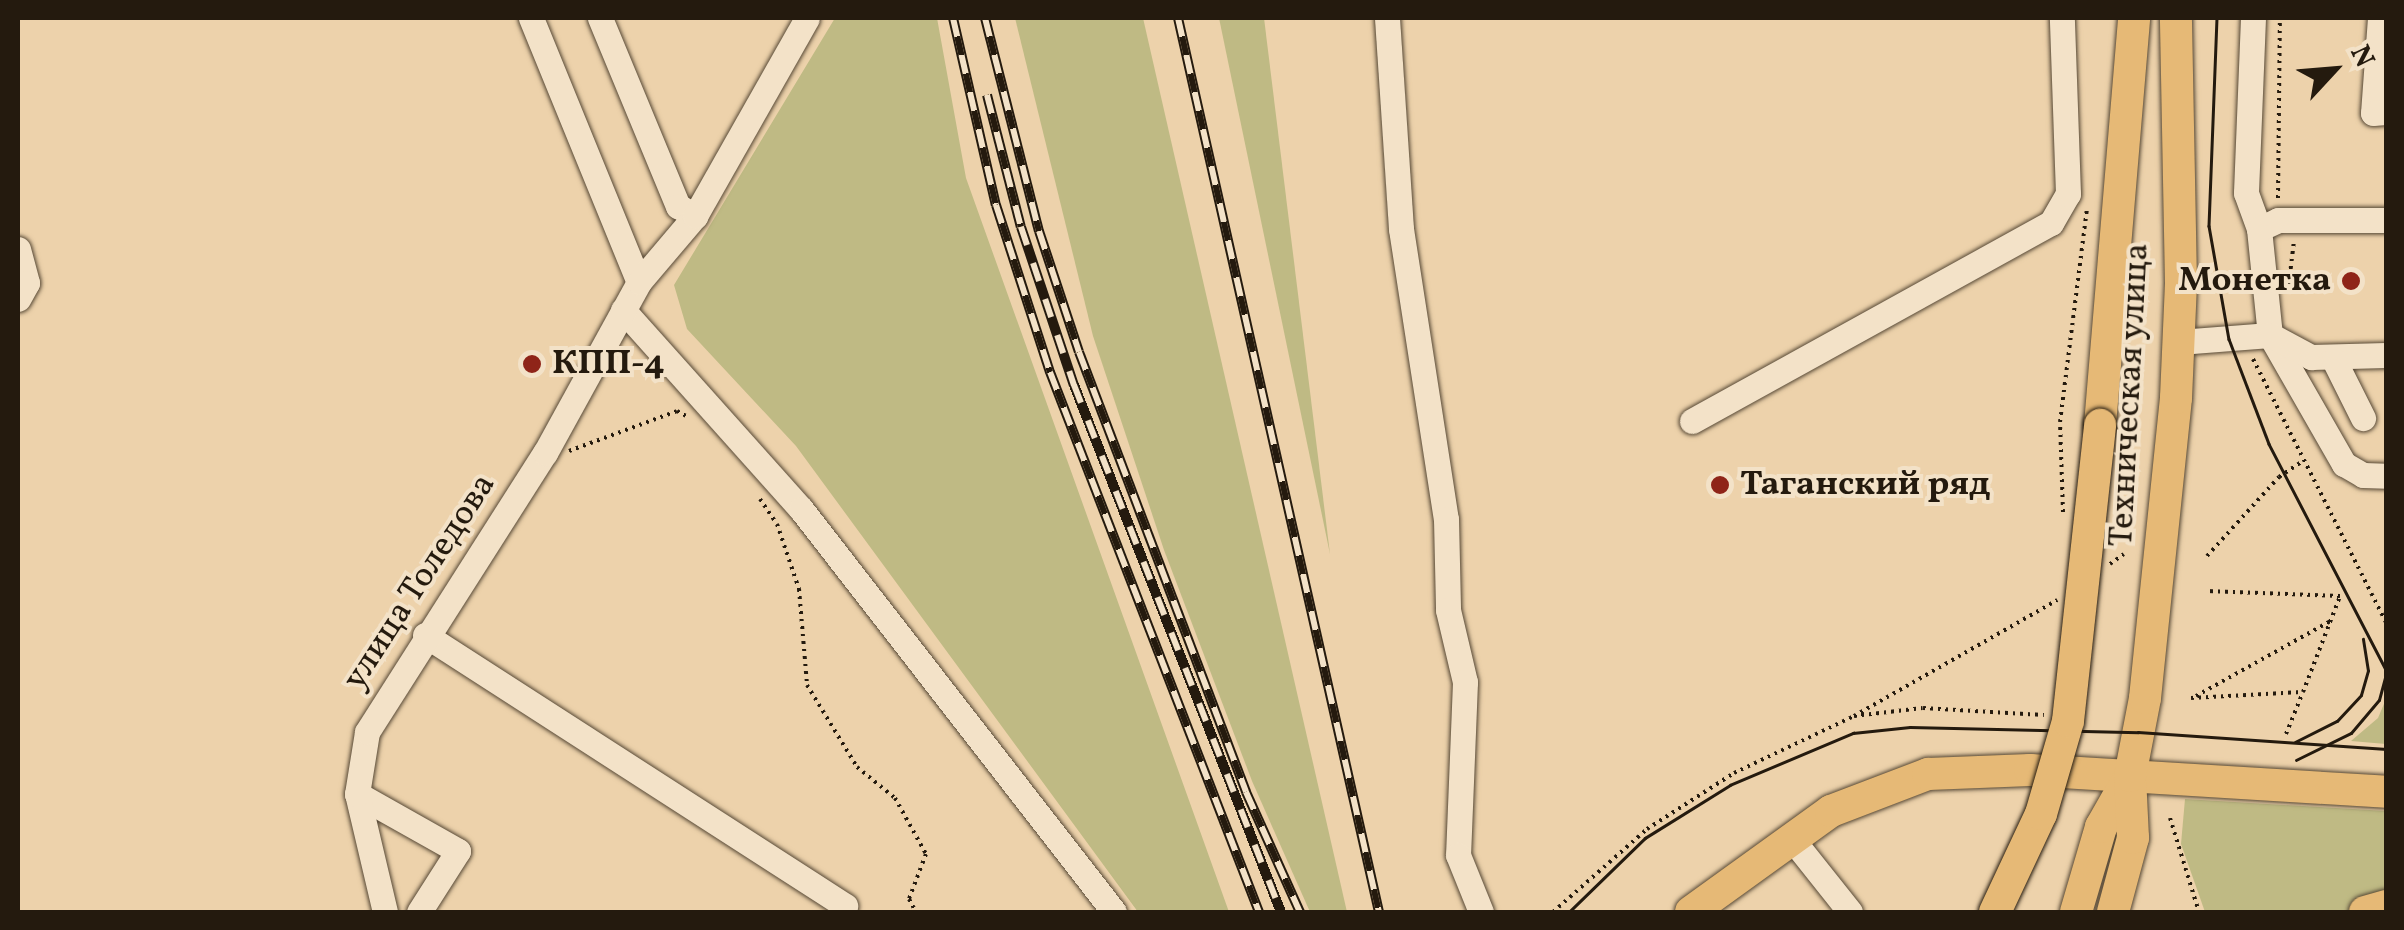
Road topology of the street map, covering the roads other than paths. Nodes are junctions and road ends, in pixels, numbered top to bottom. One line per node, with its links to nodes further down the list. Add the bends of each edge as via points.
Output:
1 (531, 18): 15 (street)
2 (600, 18): 11 (street, via 678,206)
3 (808, 18): 11 (street, улица Толедова)
4 (1387, 18): 35 (street, via 1401,229 1446,519 1448,610 1466,682 1458,854)
5 (2062, 18): 23 (street, via 2068,194 2050,223)
6 (2134, 18): 38 (main road, bridge, via 2068,721 2042,814)
7 (2176, 18): 19 (main road, Техническая улица)
8 (2253, 18): 13 (street, via 2246,193)
9 (2380, 18): 10 (street, via 2373,113)
10 (2386, 112)
11 (695, 216): 15 (street, улица Толедова)
12 (2386, 220): 13 (street)
13 (2268, 225): 18 (street)
14 (18, 248): 16 (street, via 27,283)
15 (639, 282): 17 (street, улица Толедова)
16 (18, 298)
17 (623, 310): 25 (street, улица Толедова, via 545,453); 34 (street, via 801,509)
18 (2270, 335): 19 (street); 21 (street, via 2311,357); 24 (street, via 2344,464 2363,476)
19 (2179, 342): 26 (main road, Техническая улица, via 2168,502)
20 (2386, 354): 21 (street)
21 (2334, 360): 22 (street)
22 (2362, 418)
23 (1692, 421)
24 (2386, 476)
25 (425, 636): 28 (street, улица Толедова, via 367,732); 30 (street)
26 (2130, 776): 27 (main road); 29 (main road, via 2030,770 1928,774 1863,795); 39 (main road, Техническая улица, via 2101,827); 40 (main road, Техническая улица, via 2133,838)
27 (2386, 792)
28 (357, 794): 32 (street, улица Толедова); 33 (street, via 458,851)
29 (1792, 839): 36 (main road); 37 (street)
30 (845, 906)
31 (2386, 906): 41 (main road)
32 (386, 912)
33 (419, 912)
34 (1114, 912)
35 (1481, 912)
36 (1690, 912)
37 (1850, 912)
38 (1995, 912)
39 (2076, 912)
40 (2113, 912)
41 (2365, 912)

